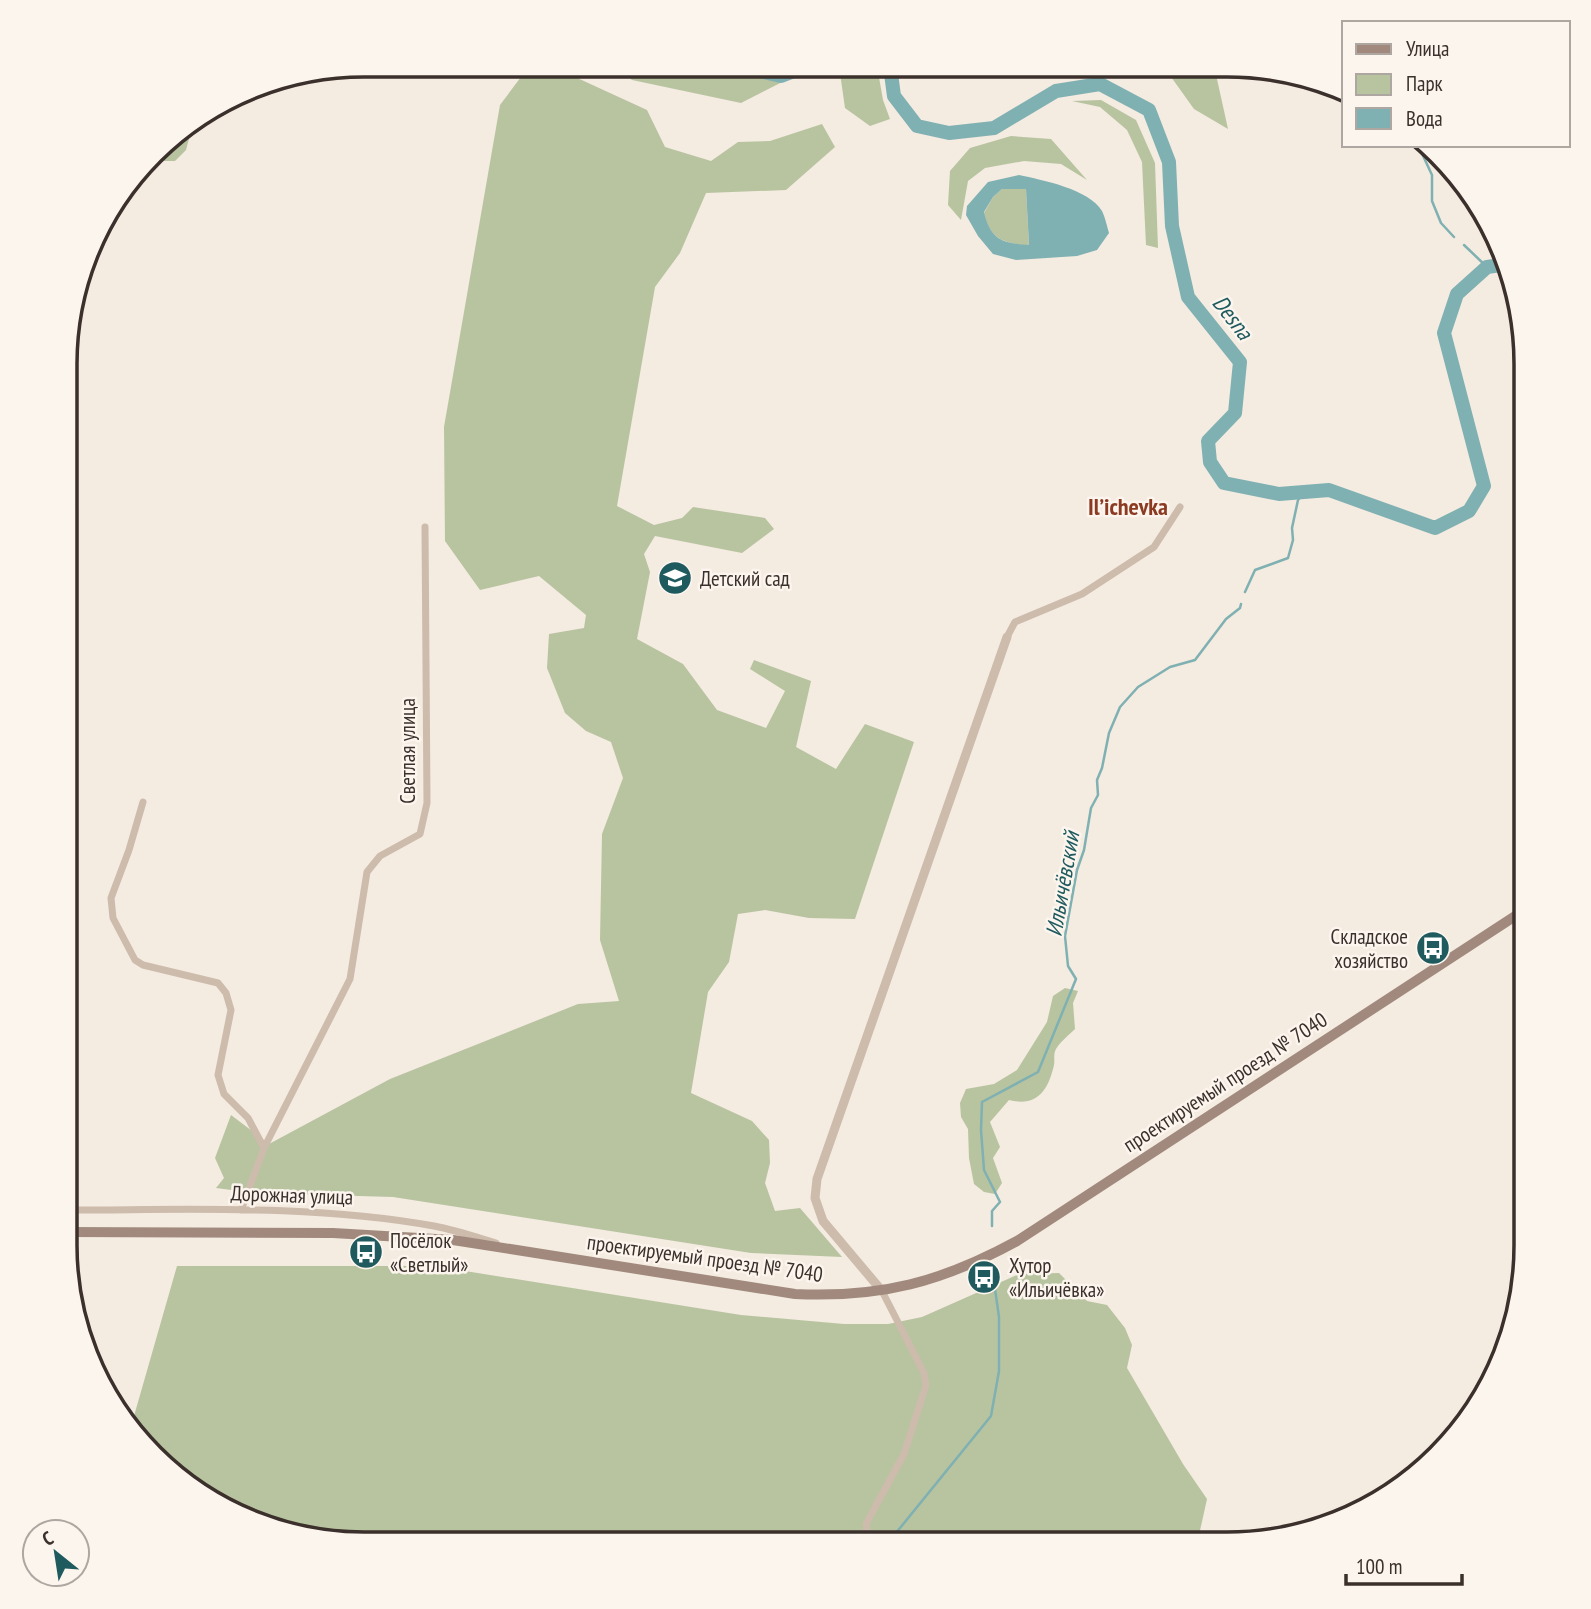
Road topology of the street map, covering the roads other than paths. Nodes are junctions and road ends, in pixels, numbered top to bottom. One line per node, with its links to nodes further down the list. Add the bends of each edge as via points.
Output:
1 (1180, 507): 3 (street, via 1154,547 1082,594 1015,621)
2 (425, 527): 6 (street, Светлая улица, via 427,803 420,834 380,856 367,872 350,979)
3 (1007, 638): 11 (street, via 817,1180 815,1198 823,1221)
4 (143, 802): 6 (street, via 111,898 113,918 135,960 218,983 226,993 231,1010 218,1074 224,1094 248,1118)
5 (1514, 917): 11 (main road, проектируемый проезд № 7040, via 1017,1241 942,1276)
6 (264, 1148): 8 (street, Светлая улица)
7 (77, 1210): 8 (street, Дорожная улица)
8 (241, 1210): 10 (street, Дорожная улица, via 364,1216 436,1226)
9 (77, 1232): 10 (main road, проектируемый проезд № 7040, via 397,1235)
10 (514, 1248): 11 (main road, проектируемый проезд № 7040, via 795,1293)
11 (882, 1291): 12 (street, via 926,1385 904,1454 866,1524)
12 (867, 1532)

